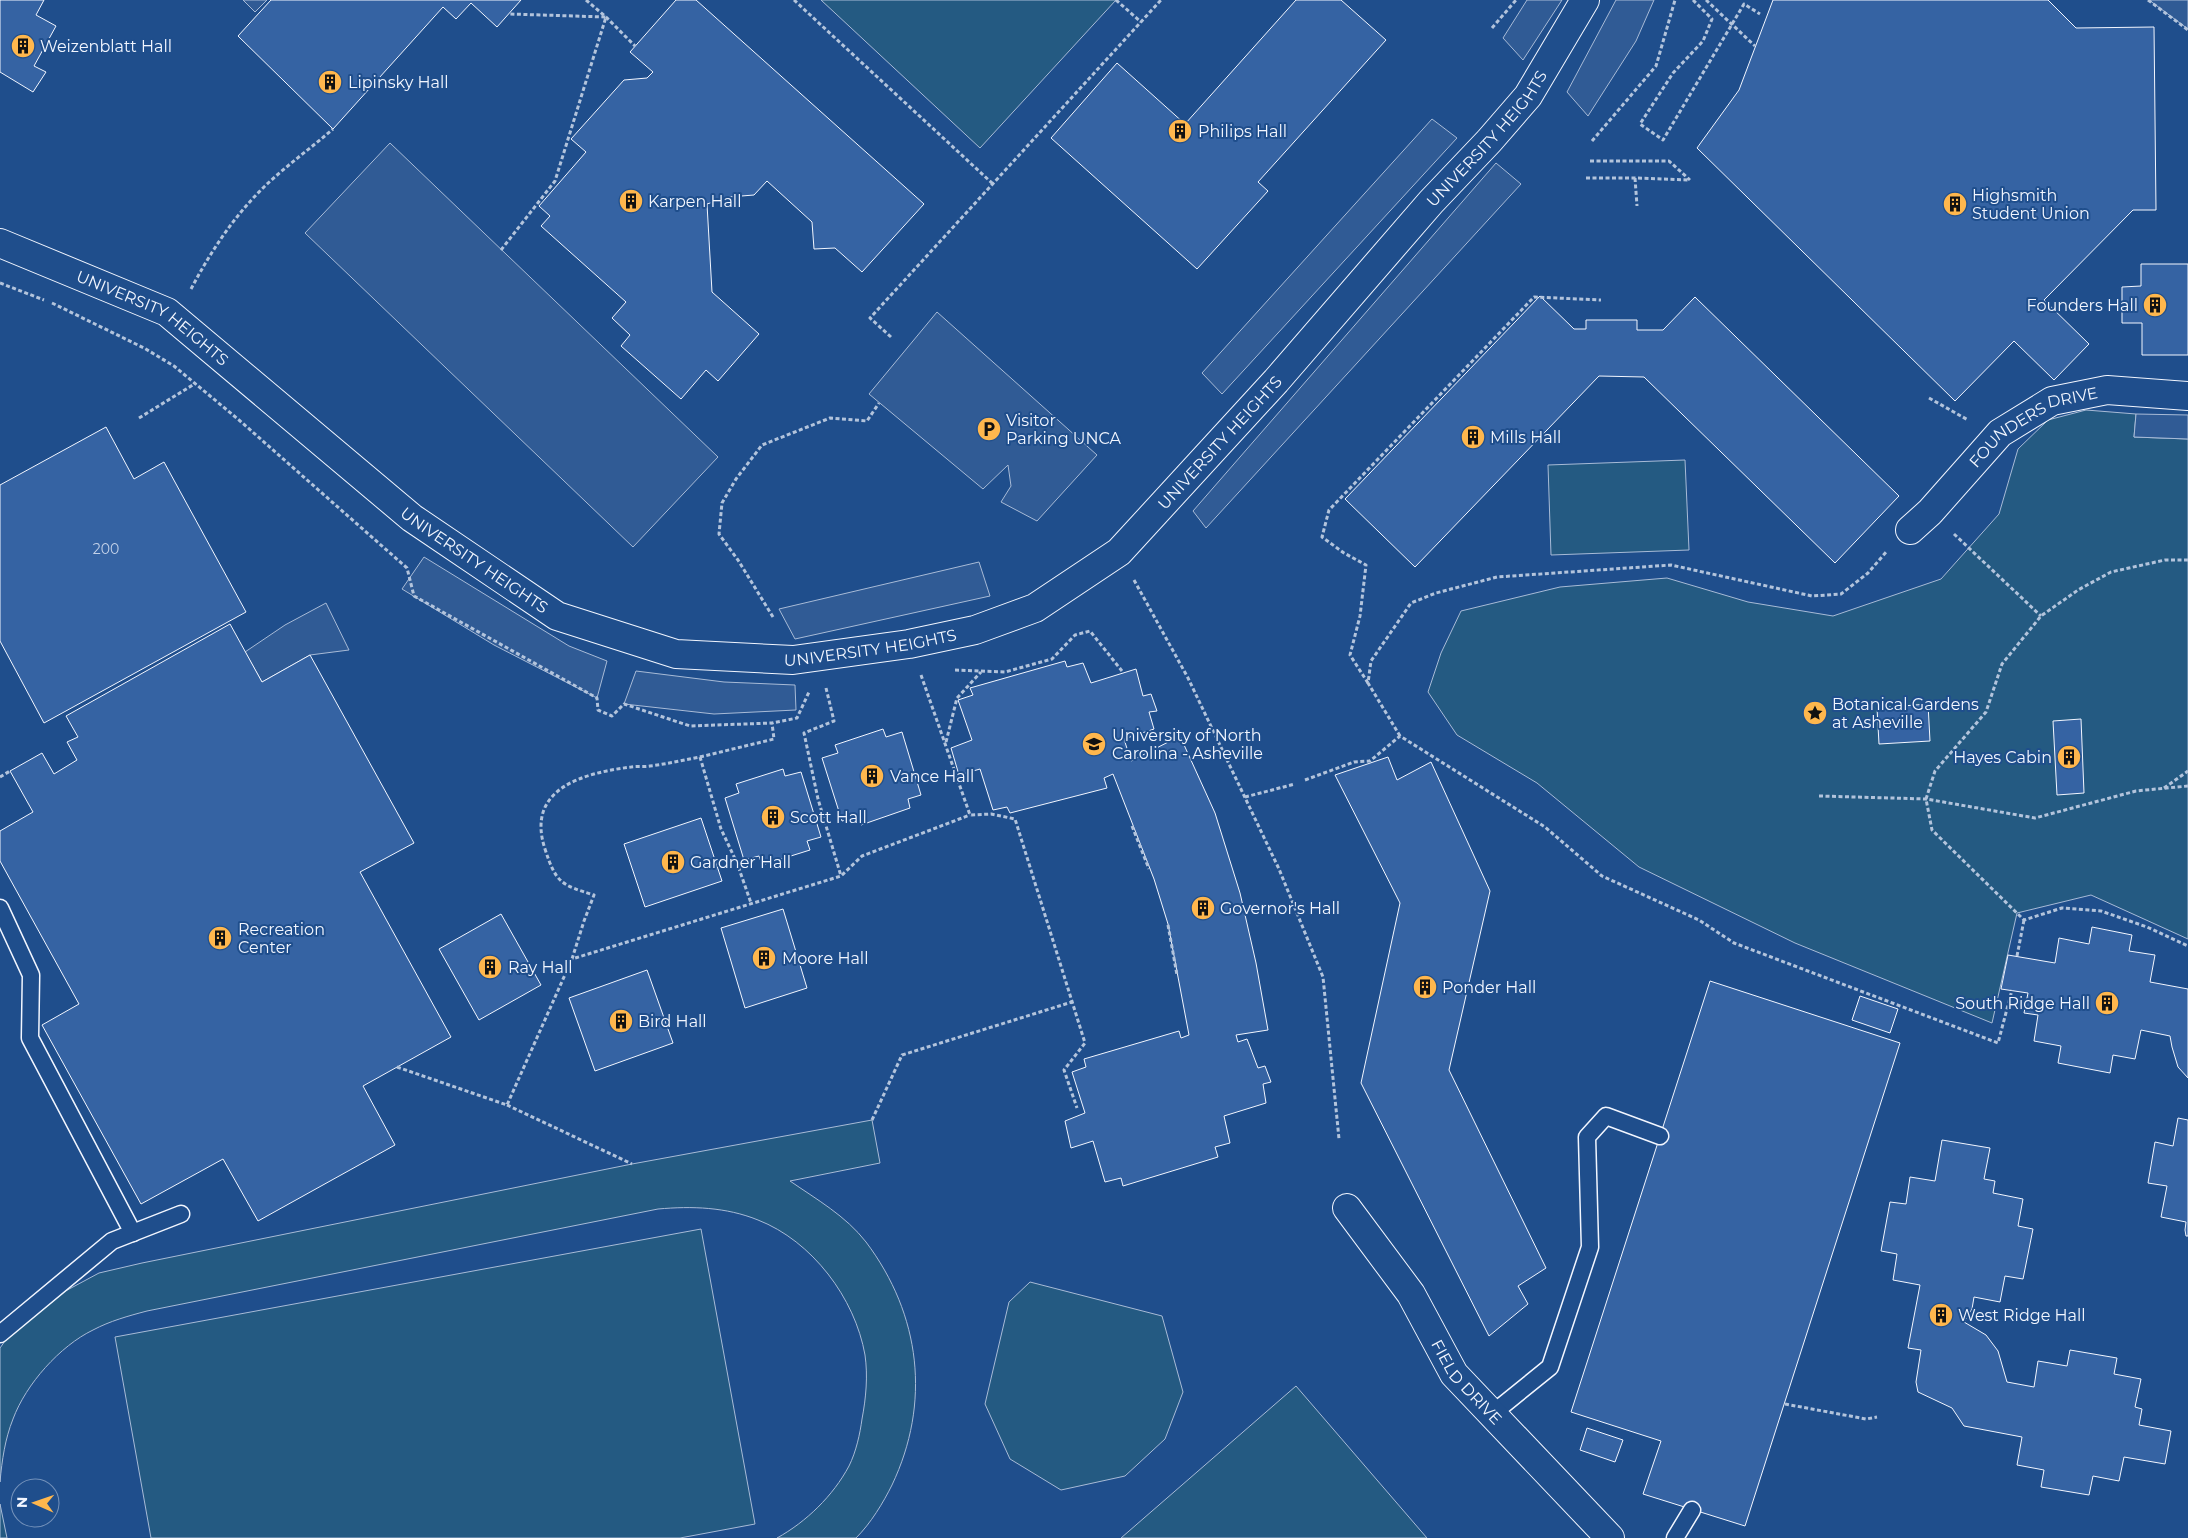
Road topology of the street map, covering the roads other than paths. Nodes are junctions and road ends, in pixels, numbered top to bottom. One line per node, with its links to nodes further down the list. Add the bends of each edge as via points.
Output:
1 (1585, 0): 2 (street, UNIVERSITY HEIGHTS, via 1535,86 1489,142 1431,202 1276,381 1119,552 1035,608 976,630 910,644 793,660 676,654 557,616 412,518 167,312)
2 (0, 243)
3 (2188, 396): 4 (street, FOUNDERS DRIVE, via 2107,390 2052,401 2000,433)
4 (1910, 530)
5 (0, 908): 9 (lane, via 31,975 30,1038)
6 (1660, 1136): 11 (lane, via 1606,1116 1587,1137 1590,1247 1550,1367)
7 (1347, 1208): 11 (street, FIELD DRIVE, via 1411,1294 1454,1374)
8 (181, 1214): 9 (lane)
9 (133, 1233): 10 (lane, via 112,1241)
10 (0, 1334)
11 (1492, 1414): 13 (street, FIELD DRIVE)
12 (1692, 1510): 14 (lane)
13 (1610, 1538)
14 (1675, 1538)

